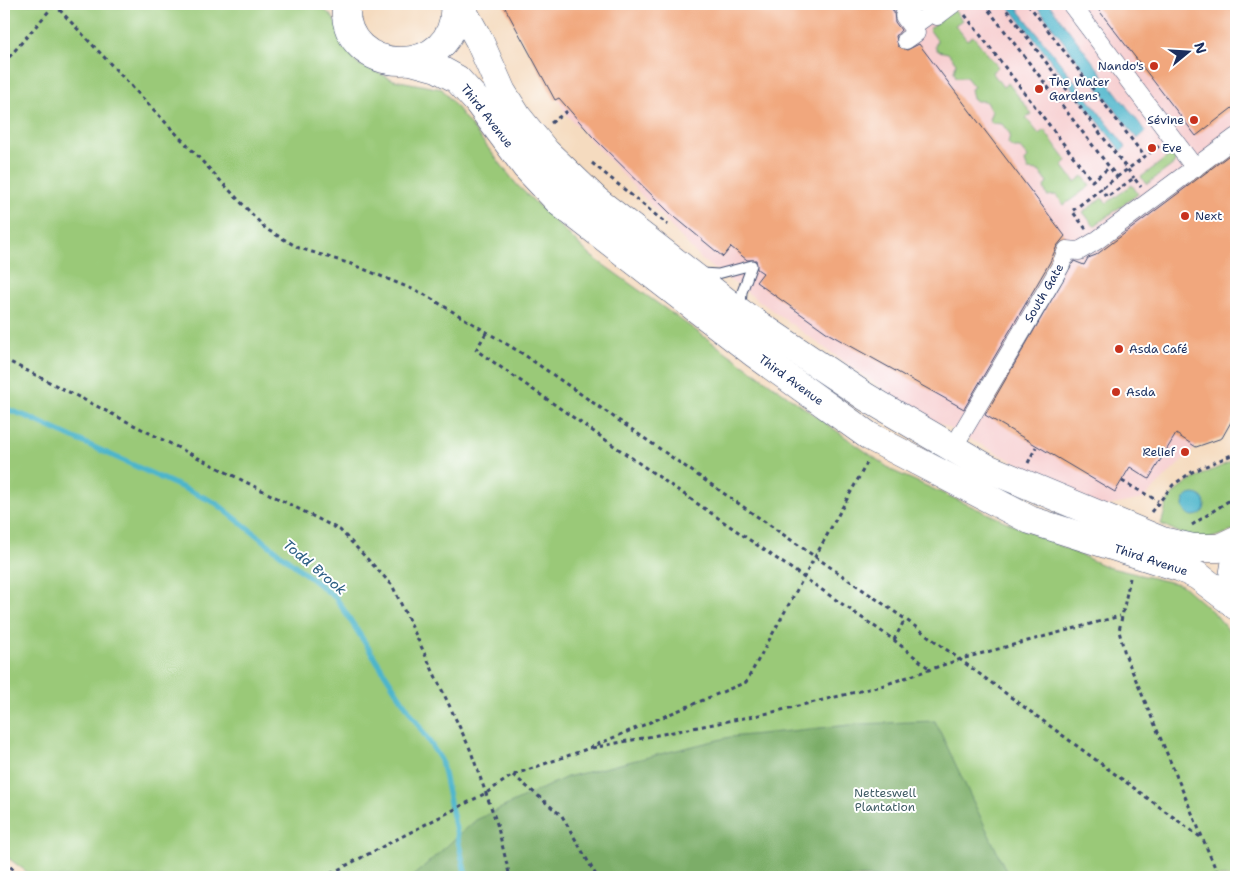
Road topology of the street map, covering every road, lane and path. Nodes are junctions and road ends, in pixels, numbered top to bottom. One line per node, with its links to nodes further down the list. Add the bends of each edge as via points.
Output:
1 (55, 4): 16 (path); 34 (path, via 266,229 299,248 351,264 422,293)
2 (68, 4): 3 (path, via 71,7)
3 (74, 4)
4 (454, 4): 15 (main road, via 451,29 441,44 428,55)
5 (459, 4): 32 (main road, Third Avenue, via 502,92 546,152 597,201)
6 (894, 4): 14 (street, via 916,32)
7 (902, 4): 13 (street, via 917,23 934,11 937,16)
8 (984, 4): 23 (path)
9 (1002, 4): 25 (path)
10 (1028, 4): 21 (path)
11 (1071, 4): 19 (street)
12 (344, 6): 15 (main road, Third Avenue, via 355,39 366,50 395,62)
13 (957, 8): 23 (path, via 1092,181)
14 (906, 40)
15 (411, 61): 37 (main road, Third Avenue, via 437,68 457,79 526,167 560,203 755,354)
16 (4, 62)
17 (570, 109): 18 (path, via 548,125)
18 (553, 130)
19 (1172, 137): 21 (path); 24 (street)
20 (1236, 137): 24 (street, South Gate)
21 (1145, 157): 25 (path)
22 (590, 161): 30 (path)
23 (1110, 167): 26 (path)
24 (1195, 168): 29 (street, South Gate)
25 (1128, 170): 26 (path); 27 (path)
26 (1117, 177): 28 (path)
27 (1134, 178): 28 (path, via 1107,197); 29 (path)
28 (1101, 189): 31 (path, via 1072,211)
29 (1152, 201): 31 (street, South Gate)
30 (671, 228)
31 (1096, 241): 36 (street, South Gate, via 1080,251 1067,250)
32 (684, 271): 33 (main road, Third Avenue); 33 (lane, via 718,274 752,265 742,292)
33 (741, 314): 46 (main road, Third Avenue, via 866,397 987,468 1162,541 1194,548 1219,548)
34 (486, 332): 47 (path, via 523,354); 49 (path, via 476,350)
35 (4, 359): 59 (path, via 340,530 392,585 470,749)
36 (960, 436)
37 (879, 441): 47 (path); 51 (main road, Third Avenue, via 1030,520 1198,576)
38 (1036, 447): 40 (path, via 1025,465)
39 (1236, 452): 43 (path, via 1192,472 1173,484)
40 (1034, 470)
41 (1122, 481): 43 (path)
42 (1236, 496): 45 (path)
43 (1158, 501): 44 (path)
44 (1150, 513)
45 (1186, 529)
46 (1236, 540)
47 (815, 557): 49 (path); 53 (path)
48 (1236, 559): 51 (main road, via 1232,583)
49 (804, 577): 54 (path); 57 (path, via 746,682)
50 (1130, 578): 52 (path)
51 (1236, 605)
52 (1120, 616): 55 (path); 60 (path, via 1118,631 1125,654)
53 (905, 618): 54 (path); 55 (path)
54 (894, 640): 56 (path)
55 (962, 659): 56 (path); 60 (path)
56 (931, 670): 57 (path, via 881,686 769,712)
57 (584, 750): 58 (path)
58 (514, 775): 59 (path); 65 (path, via 562,816)
59 (486, 793): 63 (path); 64 (path)
60 (1203, 839): 66 (path)
61 (4, 862): 62 (path)
62 (24, 877)
63 (324, 877)
64 (510, 877)
65 (597, 877)
66 (1219, 877)

